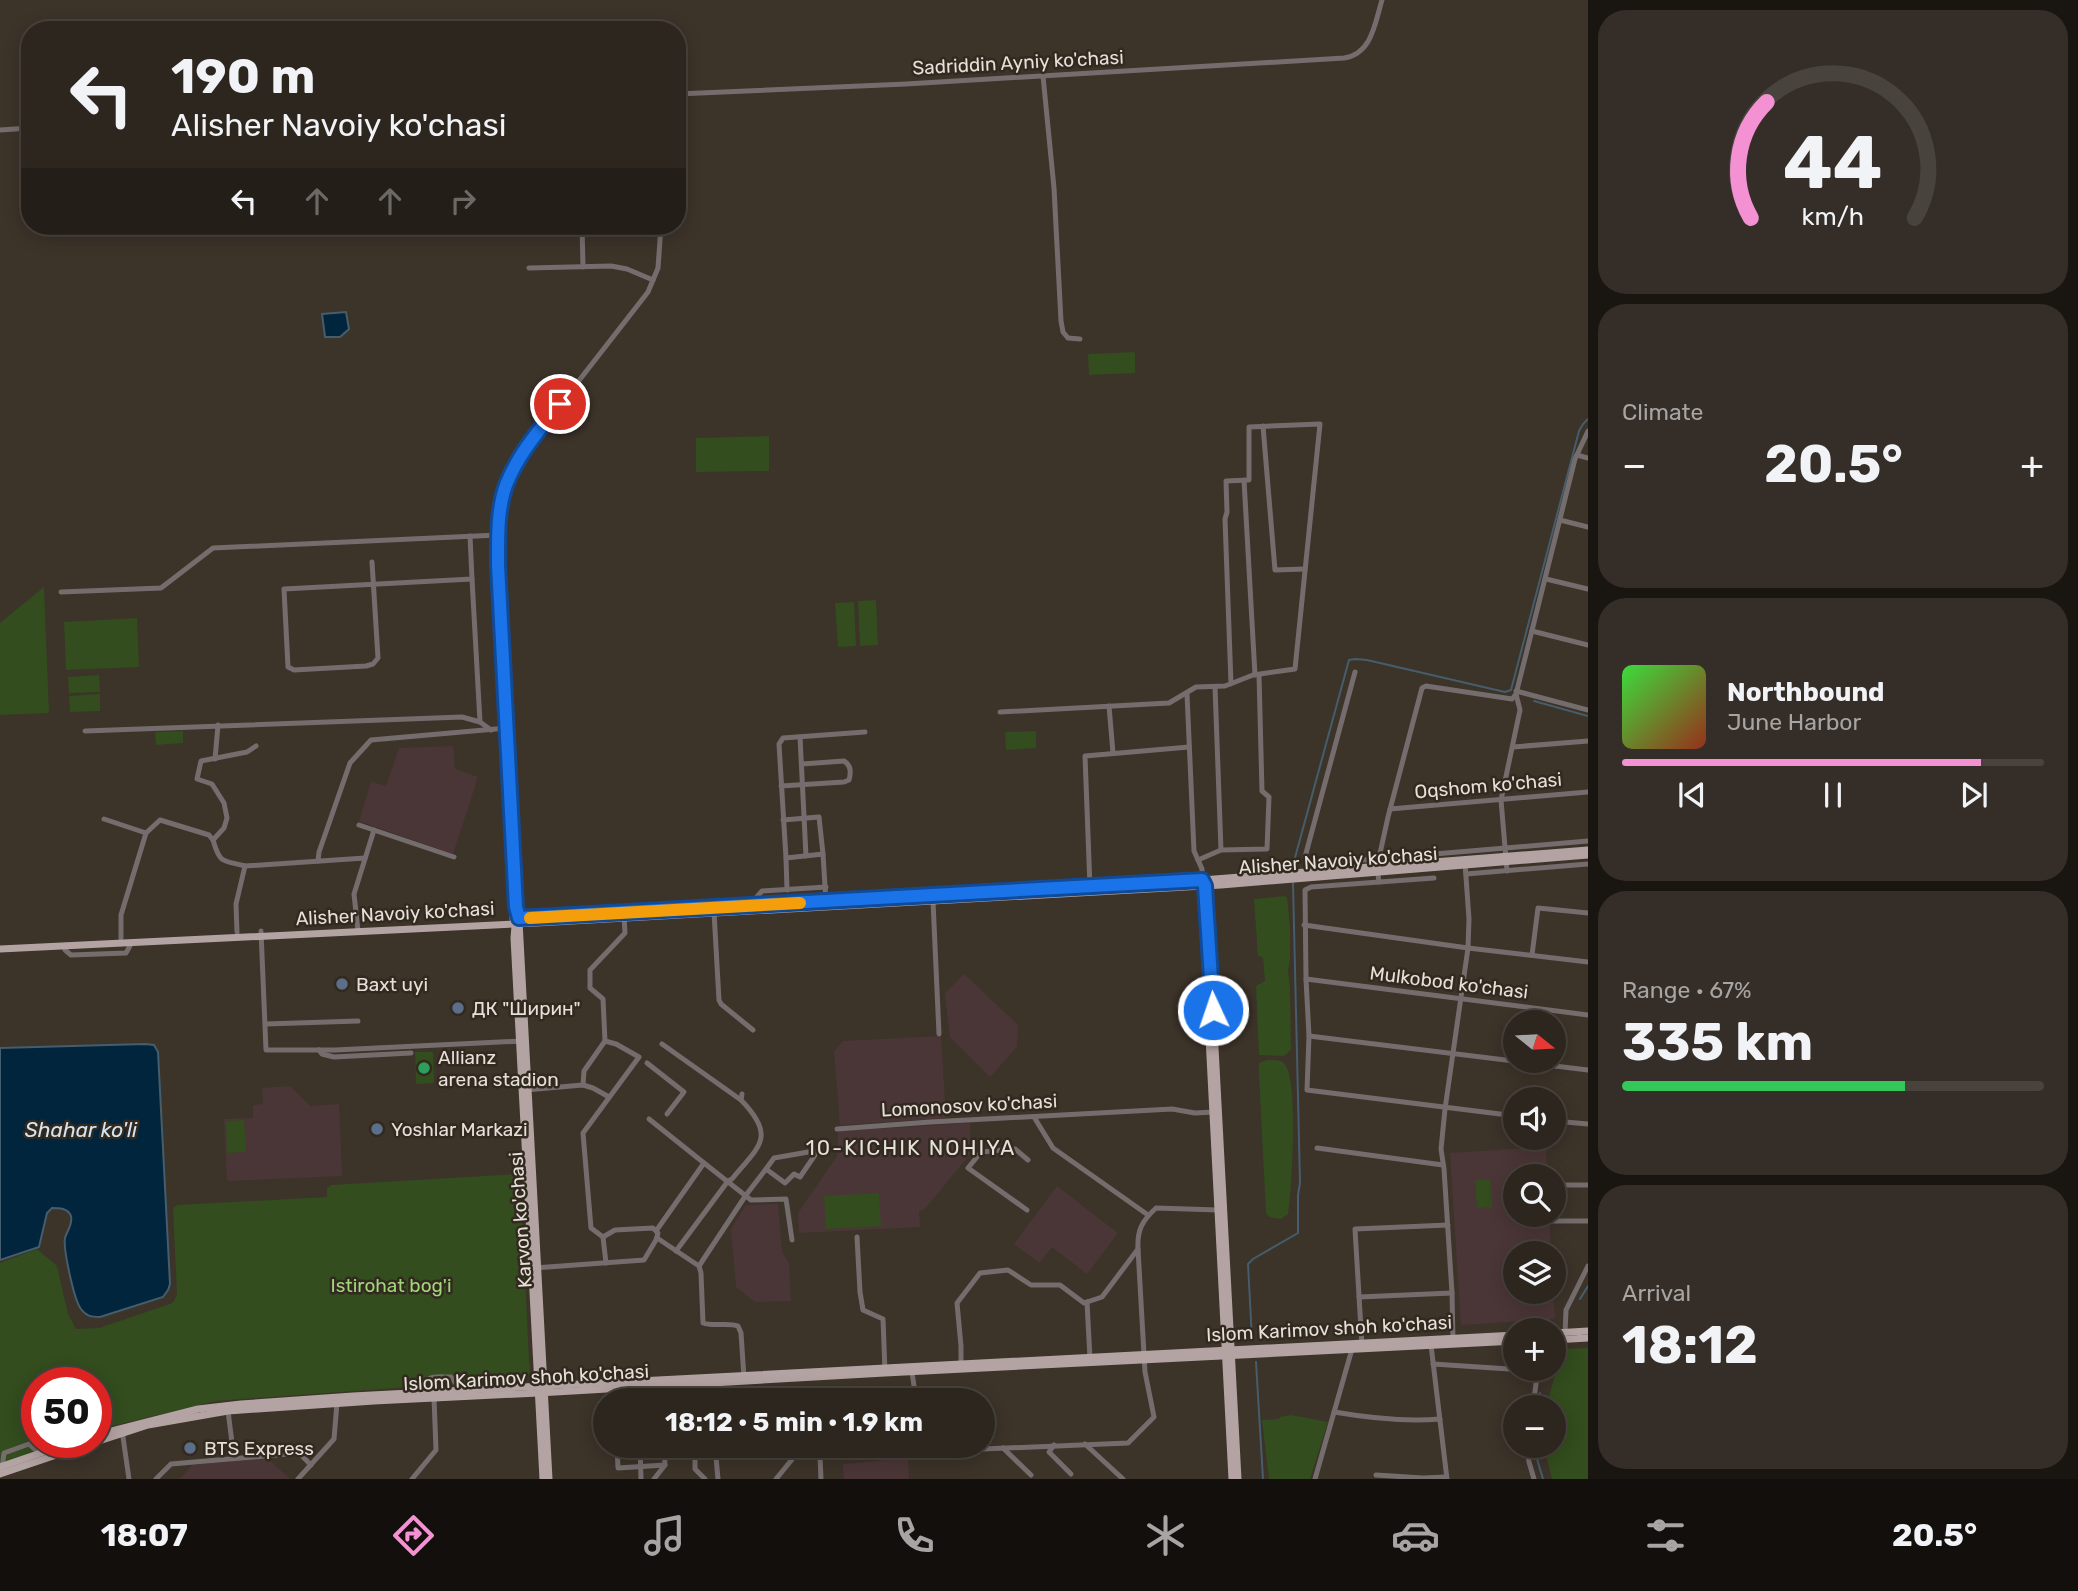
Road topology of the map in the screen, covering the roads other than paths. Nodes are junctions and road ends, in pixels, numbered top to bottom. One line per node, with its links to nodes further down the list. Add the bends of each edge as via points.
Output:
1 (1382, 0): 2 (street, Sadriddin Ayniy ko'chasi, via 1370,38 1353,57)
2 (1043, 76): 3 (street, Sadriddin Ayniy ko'chasi); 11 (street, via 1061,320 1068,338)
3 (686, 94)
4 (21, 129): 5 (street)
5 (0, 130)
6 (582, 235): 8 (street)
7 (660, 235): 10 (street)
8 (583, 267): 9 (street); 10 (street, via 611,266)
9 (529, 268)
10 (653, 280): 19 (street, via 521,455 506,486)
11 (1080, 339)
12 (1264, 426): 16 (street, via 1249,426 1249,480); 22 (street, via 1275,570); 22 (street, via 1320,424)
13 (1588, 431): 14 (street)
14 (1577, 455): 15 (street); 17 (street)
15 (1588, 458)
16 (1244, 481): 31 (street); 32 (street, via 1226,481)
17 (1560, 520): 18 (street); 24 (street)
18 (1588, 527)
19 (498, 535): 20 (street); 41 (street)
20 (470, 536): 23 (street); 27 (street, via 213,548 161,588)
21 (372, 562): 25 (street)
22 (1305, 569): 31 (street, via 1295,669)
23 (472, 579): 25 (street); 39 (street)
24 (1546, 579): 26 (street); 28 (street)
25 (373, 583): 25 (street, via 378,659 373,664 288,667 284,589)
26 (1588, 589)
27 (61, 592)
28 (1532, 631): 29 (street); 34 (street)
29 (1588, 645)
30 (1355, 672): 79 (street, via 1305,857)
31 (1257, 675): 32 (street); 67 (street, via 1262,791 1269,797 1267,849)
32 (1231, 684): 33 (street)
33 (1215, 687): 35 (street, via 1196,687); 67 (street)
34 (1516, 693): 37 (street); 49 (street, via 1520,710); 57 (street, via 1512,699 1424,686)
35 (1187, 694): 36 (street, via 1169,703); 48 (street)
36 (1109, 706): 38 (street); 50 (street)
37 (1588, 710)
38 (1000, 712)
39 (480, 722): 40 (street, via 462,717); 42 (street)
40 (218, 725): 43 (street); 51 (street)
41 (507, 728): 42 (street); 104 (street)
42 (491, 730): 77 (street, via 371,740 350,763)
43 (85, 731)
44 (865, 732): 45 (street)
45 (800, 737): 52 (street); 54 (street, via 783,738 779,744)
46 (1588, 741): 49 (street)
47 (256, 746): 51 (street)
48 (1189, 747): 50 (street); 76 (street)
49 (1513, 747): 56 (street)
50 (1113, 753): 92 (street, via 1085,756)
51 (215, 758): 64 (street, via 201,761 197,779 212,784 224,803 227,818)
52 (802, 764): 53 (street); 53 (street, via 844,761 850,772 844,782)
53 (803, 784): 54 (street); 58 (street)
54 (781, 786): 60 (street)
55 (1588, 792): 56 (street, Oqshom ko'chasi)
56 (1501, 800): 57 (street, Oqshom ko'chasi); 66 (street)
57 (1390, 809): 75 (street)
58 (805, 817): 60 (street); 69 (street, via 820,818); 71 (street)
59 (104, 819): 63 (street)
60 (783, 820): 74 (street)
61 (359, 825): 62 (street)
62 (374, 830): 72 (street); 73 (street)
63 (146, 833): 64 (street, via 160,820); 109 (street, via 121,915)
64 (213, 840): 81 (street, via 221,860)
65 (1588, 841): 66 (street)
66 (1505, 848): 75 (street); 78 (street)
67 (1221, 850): 76 (street)
68 (1588, 850): 78 (main road, Alisher Navoiy ko'chasi)
69 (823, 854): 71 (street); 91 (street)
70 (1588, 855): 78 (main road, Alisher Navoiy ko'chasi)
71 (806, 856): 74 (street)
72 (454, 857)
73 (365, 858): 77 (street); 106 (street, via 354,894)
74 (786, 858): 94 (street)
75 (1380, 858): 79 (street); 83 (street)
76 (1198, 860): 88 (street)
77 (318, 861): 81 (street)
78 (1506, 863): 80 (street); 82 (main road, Alisher Navoiy ko'chasi); 82 (street)
79 (1316, 864): 84 (street)
80 (1588, 864)
81 (245, 866): 107 (street, via 236,904)
82 (1465, 867): 83 (main road, Alisher Navoiy ko'chasi); 112 (street)
83 (1377, 870): 84 (main road, Alisher Navoiy ko'chasi); 87 (street)
84 (1322, 874): 85 (main road, Alisher Navoiy ko'chasi); 90 (street)
85 (1285, 877): 88 (main road, Alisher Navoiy ko'chasi); 89 (main road, Alisher Navoiy ko'chasi)
86 (1434, 878): 87 (street)
87 (1379, 882): 90 (street)
88 (1203, 884): 89 (main road, Alisher Navoiy ko'chasi); 92 (main road, Alisher Navoiy ko'chasi); 93 (main road, Alisher Navoiy ko'chasi); 96 (main road)
89 (1219, 885): 96 (main road)
90 (1328, 886): 105 (street, via 1305,890)
91 (826, 887): 94 (street); 98 (street)
92 (1090, 887): 95 (main road, Alisher Navoiy ko'chasi)
93 (1182, 887): 95 (main road, Alisher Navoiy ko'chasi); 96 (main road, via 1193,889)
94 (787, 890): 100 (street, via 762,891)
95 (993, 895): 97 (main road, Alisher Navoiy ko'chasi); 99 (main road, Alisher Navoiy ko'chasi)
96 (1204, 900): 135 (main road)
97 (933, 901): 99 (main road, Alisher Navoiy ko'chasi); 121 (street)
98 (826, 902): 99 (main road, Alisher Navoiy ko'chasi); 100 (main road, Alisher Navoiy ko'chasi)
99 (866, 902): 101 (main road, Alisher Navoiy ko'chasi)
100 (756, 905): 104 (main road, Alisher Navoiy ko'chasi)
101 (714, 912): 103 (main road, Alisher Navoiy ko'chasi); 120 (street, via 720,1004)
102 (1588, 914): 113 (street, Mulkobod ko'chasi, via 1538,908)
103 (624, 917): 104 (main road, Alisher Navoiy ko'chasi); 124 (street, via 625,933 590,971 590,988 603,999)
104 (517, 919): 106 (main road, Alisher Navoiy ko'chasi); 123 (main road, Karvon ko'chasi)
105 (1304, 925): 112 (street, Mulkobod ko'chasi); 115 (street)
106 (358, 928): 108 (main road, Alisher Navoiy ko'chasi)
107 (237, 932): 108 (main road, Alisher Navoiy ko'chasi); 109 (main road, Alisher Navoiy ko'chasi)
108 (261, 933): 109 (main road, Alisher Navoiy ko'chasi); 119 (street)
109 (127, 940): 110 (main road, Alisher Navoiy ko'chasi); 110 (main road, Alisher Navoiy ko'chasi)
110 (38, 945): 111 (main road, Alisher Navoiy ko'chasi)
111 (3, 946)
112 (1468, 948): 113 (street, Mulkobod ko'chasi); 116 (street)
113 (1532, 956): 114 (street, Mulkobod ko'chasi)
114 (1588, 962)
115 (1306, 979): 116 (street, Mulkobod ko'chasi); 122 (street)
116 (1460, 1000): 117 (street, Mulkobod ko'chasi); 128 (street)
117 (1588, 1015)
118 (358, 1021): 119 (street)
119 (266, 1024): 126 (street, via 266,1050)
120 (753, 1030)
121 (939, 1034)
122 (1309, 1036): 128 (street); 134 (street, via 1307,1090)
123 (522, 1041): 126 (street); 132 (main road, Karvon ko'chasi)
124 (605, 1041): 131 (street, via 584,1071); 133 (street, via 639,1057)
125 (663, 1044): 148 (street, via 741,1097 756,1115 761,1127 759,1146)
126 (319, 1050): 127 (street, via 334,1057)
127 (411, 1053)
128 (1452, 1054): 130 (street); 134 (street)
129 (647, 1063): 136 (street, via 684,1092)
130 (1588, 1070)
131 (583, 1085): 132 (street); 133 (street)
132 (525, 1090): 170 (main road, Karvon ko'chasi)
133 (609, 1097): 161 (street, via 583,1133 591,1228)
134 (1445, 1109): 137 (street); 146 (street)
135 (1215, 1112): 138 (street, Lomonosov ko'chasi, via 1172,1108); 155 (main road)
136 (667, 1114)
137 (1503, 1115)
138 (1034, 1117): 142 (street, Lomonosov ko'chasi); 156 (street, via 1052,1147)
139 (649, 1119): 145 (street)
140 (1566, 1122): 141 (street)
141 (1588, 1124)
142 (837, 1129)
143 (1317, 1148): 146 (street)
144 (1028, 1160): 154 (street, via 1015,1149 981,1152 968,1168)
145 (704, 1163): 148 (street); 160 (street)
146 (1444, 1165): 159 (street)
147 (766, 1169): 149 (street); 149 (street, via 775,1158 814,1151 800,1177 794,1174); 152 (street)
148 (728, 1181): 152 (street); 166 (street)
149 (785, 1184): 153 (street)
150 (1566, 1185): 151 (street)
151 (1588, 1185)
152 (746, 1195): 153 (street, via 751,1200); 168 (street)
153 (786, 1199): 164 (street)
154 (1027, 1210)
155 (1221, 1210): 156 (street, via 1156,1208); 185 (main road)
156 (1148, 1216): 165 (street, via 1137,1234)
157 (1566, 1221): 158 (street)
158 (1588, 1221)
159 (1448, 1225): 171 (street); 172 (street, via 1355,1229)
160 (656, 1231): 161 (street, via 615,1230); 163 (street)
161 (603, 1237): 167 (street)
162 (857, 1237): 191 (street, via 863,1310 883,1319)
163 (657, 1238): 166 (street); 167 (street, via 644,1260)
164 (792, 1240)
165 (1138, 1248): 173 (street, via 1102,1297); 186 (street)
166 (676, 1251): 168 (street)
167 (606, 1263): 170 (street)
168 (699, 1266): 193 (street, via 702,1320 707,1325 738,1326)
169 (1588, 1266): 174 (street)
170 (536, 1268): 197 (main road, Karvon ko'chasi)
171 (1452, 1293): 172 (street); 180 (street)
172 (1359, 1297): 182 (street)
173 (1087, 1302): 187 (street); 189 (street, via 1060,1285 1031,1285 1008,1270 980,1273 957,1303)
174 (1566, 1318)
175 (1588, 1331): 177 (main road)
176 (1503, 1336): 180 (main road, Islom Karimov shoh ko'chasi)
177 (1566, 1336)
178 (1566, 1336): 179 (main road)
179 (1588, 1338)
180 (1453, 1340): 181 (main road, Islom Karimov shoh ko'chasi); 182 (main road, Islom Karimov shoh ko'chasi); 183 (main road, Islom Karimov shoh ko'chasi)
181 (1503, 1341)
182 (1362, 1345): 183 (main road, Islom Karimov shoh ko'chasi); 184 (main road, Islom Karimov shoh ko'chasi); 185 (main road, Islom Karimov shoh ko'chasi)
183 (1431, 1345): 188 (street)
184 (1352, 1349): 185 (main road, Islom Karimov shoh ko'chasi); 203 (street)
185 (1229, 1353): 186 (main road, Islom Karimov shoh ko'chasi); 242 (main road); 243 (main road)
186 (1144, 1357): 187 (main road, Islom Karimov shoh ko'chasi); 208 (street, via 1154,1417 1128,1443)
187 (1090, 1360): 189 (main road, Islom Karimov shoh ko'chasi)
188 (1433, 1364): 190 (street); 204 (street)
189 (961, 1367): 191 (main road, Islom Karimov shoh ko'chasi); 192 (main road, Islom Karimov shoh ko'chasi)
190 (1503, 1369)
191 (885, 1370): 192 (main road, Islom Karimov shoh ko'chasi); 193 (main road, Islom Karimov shoh ko'chasi)
192 (912, 1372): 196 (street)
193 (744, 1378): 194 (main road, Islom Karimov shoh ko'chasi); 197 (main road, Islom Karimov shoh ko'chasi)
194 (711, 1384): 195 (street); 197 (main road, Islom Karimov shoh ko'chasi)
195 (711, 1388)
196 (914, 1388)
197 (542, 1390): 199 (main road, Islom Karimov shoh ko'chasi); 234 (main road); 235 (main road, Karvon ko'chasi)
198 (418, 1393): 199 (main road, Islom Karimov shoh ko'chasi); 199 (street, via 428,1378 451,1377); 205 (main road, Islom Karimov shoh ko'chasi, via 219,1405)
199 (463, 1394): 200 (main road, Islom Karimov shoh ko'chasi)
200 (434, 1398): 201 (main road, Islom Karimov shoh ko'chasi); 233 (street, via 436,1450)
201 (337, 1404): 202 (main road, Islom Karimov shoh ko'chasi); 221 (street, via 334,1439)
202 (228, 1411): 205 (main road, Islom Karimov shoh ko'chasi); 214 (street)
203 (1334, 1412): 204 (street); 244 (street)
204 (1440, 1419): 229 (street)
205 (122, 1430): 206 (main road, Islom Karimov shoh ko'chasi); 207 (main road, Islom Karimov shoh ko'chasi); 230 (street)
206 (112, 1432)
207 (112, 1435)
208 (1085, 1444): 209 (street); 228 (street)
209 (1054, 1445): 212 (street); 225 (street, via 1049,1452)
210 (21, 1447): 224 (street, via 4,1453)
211 (995, 1448): 212 (street)
212 (1003, 1448): 226 (street)
213 (37, 1458): 224 (main road, Islom Karimov shoh ko'chasi)
214 (234, 1458): 221 (street, via 299,1453); 231 (street, via 171,1464)
215 (665, 1458): 222 (street)
216 (695, 1458): 238 (street, via 695,1469)
217 (716, 1458): 239 (street)
218 (793, 1458): 240 (street)
219 (820, 1458): 241 (street)
220 (1528, 1458): 245 (street)
221 (311, 1465): 232 (street)
222 (665, 1465): 223 (street); 237 (street)
223 (641, 1467): 223 (street, via 640,1446 617,1447 618,1468); 236 (street)
224 (1, 1470)
225 (1071, 1474)
226 (1031, 1475)
227 (1376, 1475): 229 (street)
228 (1120, 1478)
229 (1447, 1478)
230 (130, 1479)
231 (156, 1479)
232 (298, 1479)
233 (412, 1479)
234 (543, 1479)
235 (550, 1479)
236 (641, 1479)
237 (654, 1479)
238 (705, 1479)
239 (718, 1479)
240 (776, 1479)
241 (821, 1479)
242 (1232, 1479)
243 (1238, 1479)
244 (1315, 1479)
245 (1534, 1479)

